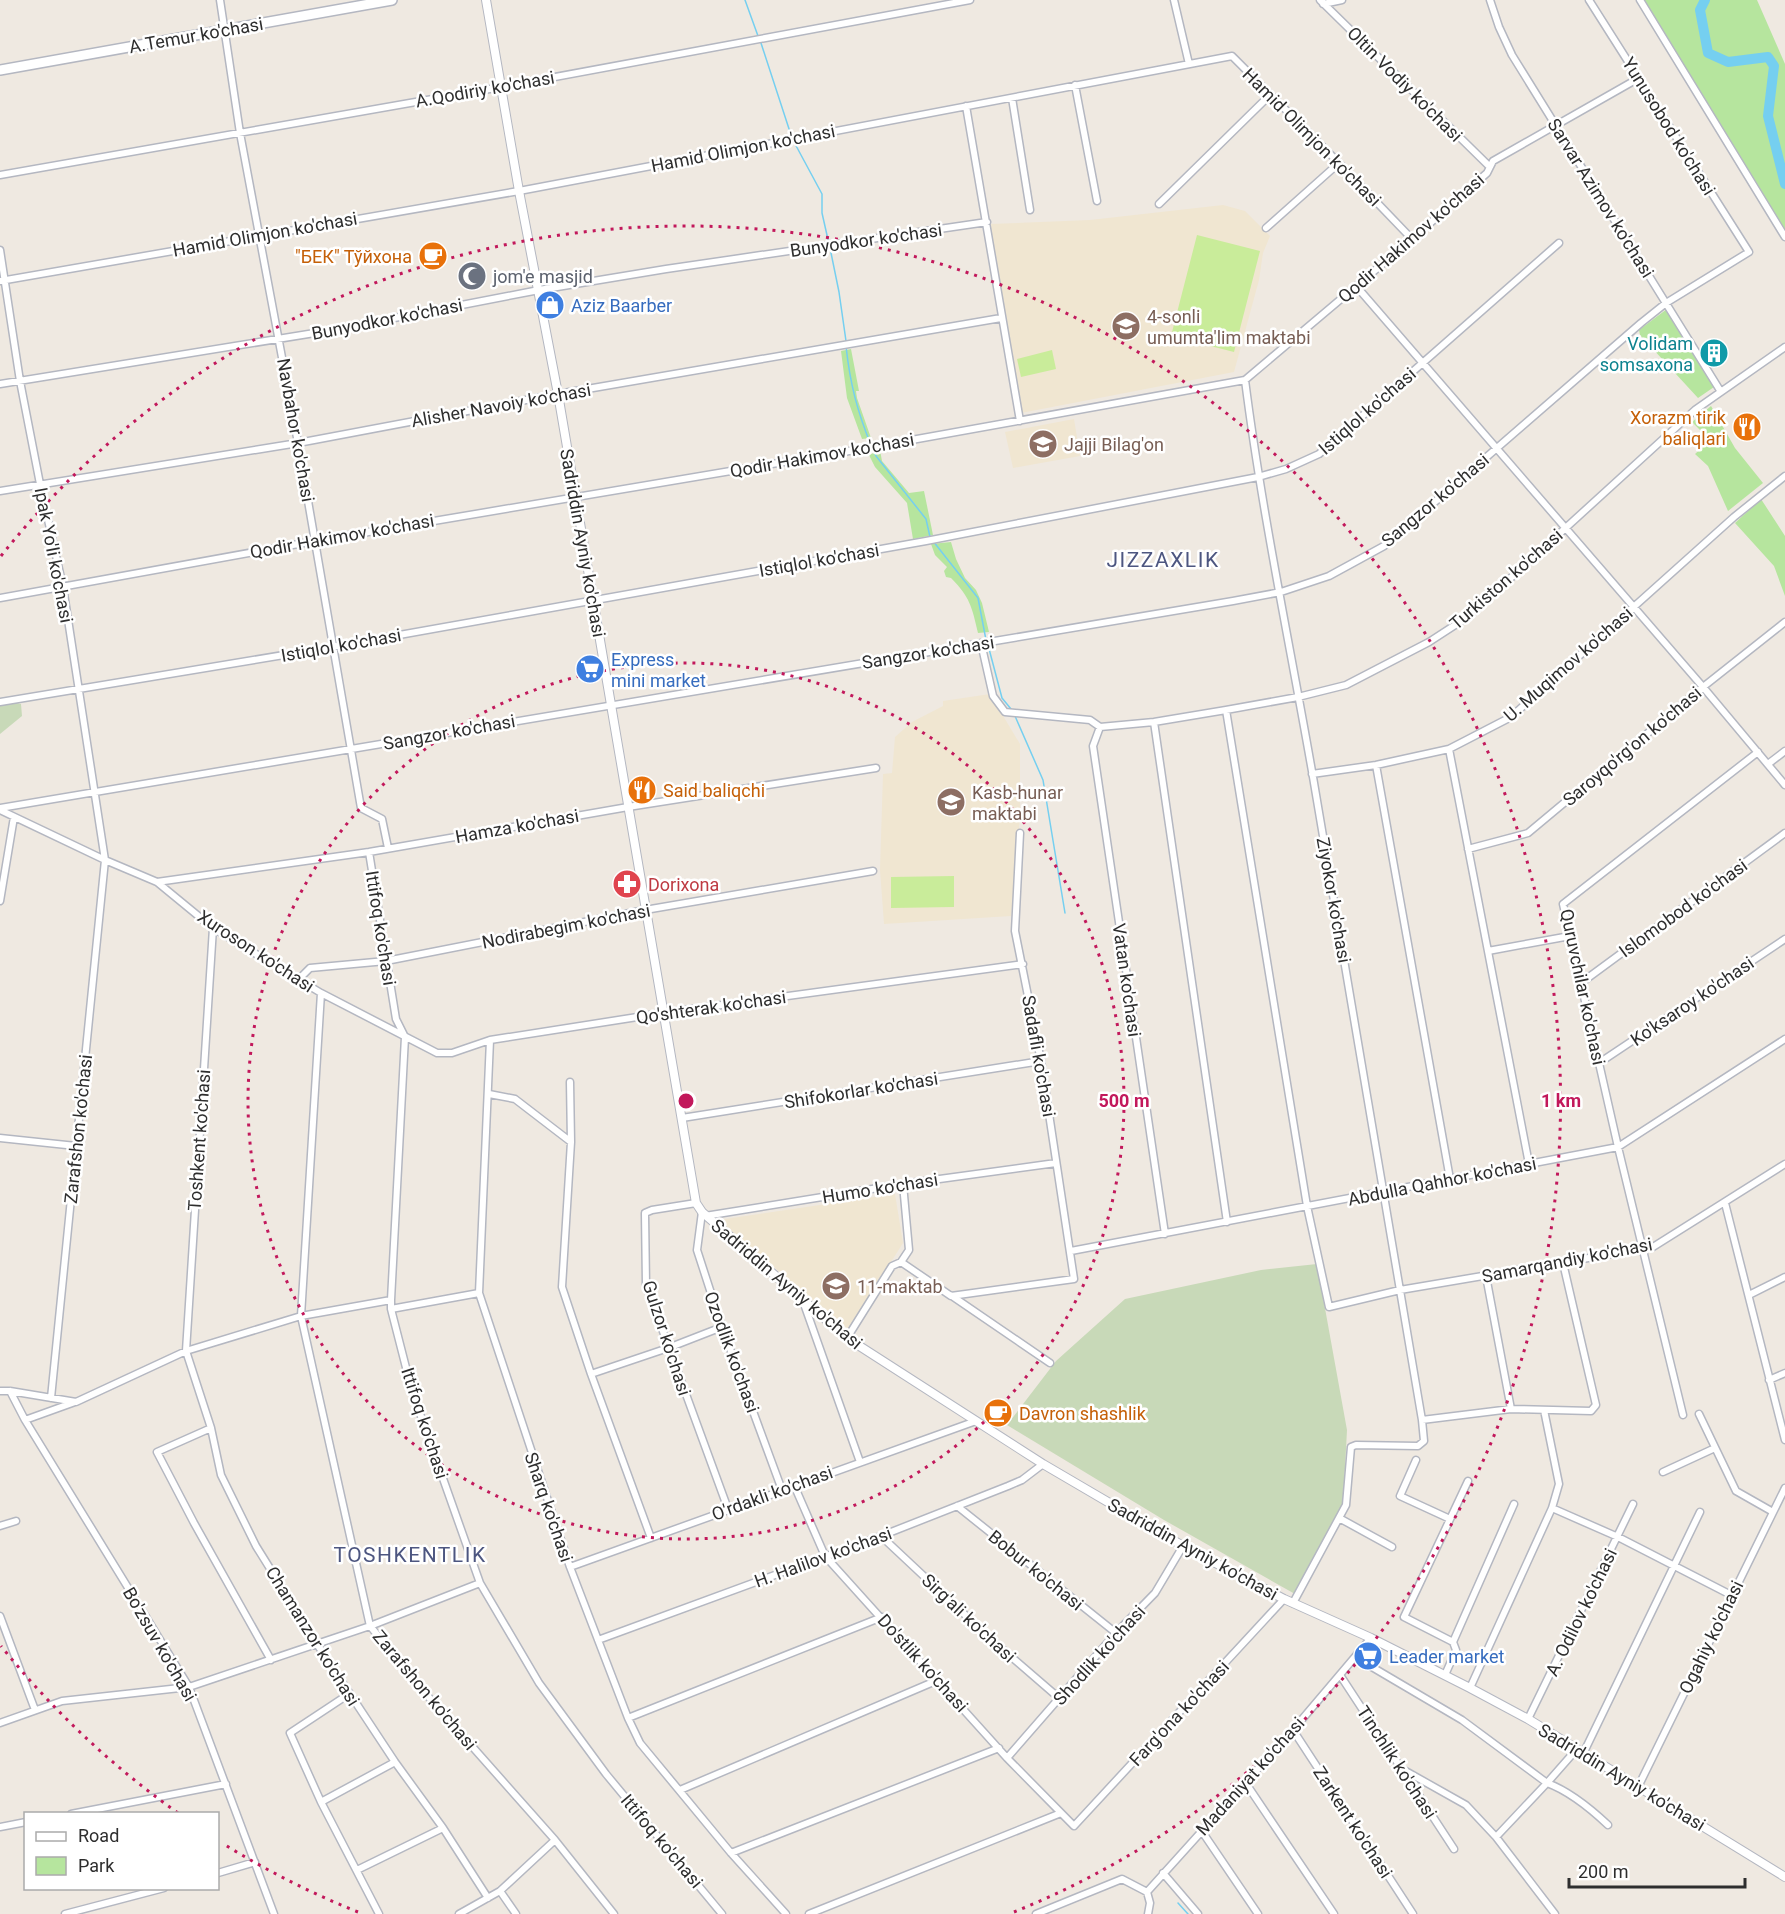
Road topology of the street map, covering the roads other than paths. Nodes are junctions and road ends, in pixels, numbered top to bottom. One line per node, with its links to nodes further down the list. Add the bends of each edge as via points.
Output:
1 (220, 0): 11 (street, Navbahor ko'chasi)
2 (392, 0): 11 (main road, A.Temur ko'chasi)
3 (486, 0): 16 (street, Sadriddin Ayniy ko'chasi)
4 (970, 0): 16 (street, A.Qodiriy ko'chasi)
5 (1174, 0): 12 (street)
6 (1342, 0): 10 (street)
7 (1490, 0): 20 (street, Sarvar Azimov ko'chasi, via 1512,56)
8 (1590, 0): 14 (street, Yunusobod ko'chasi)
9 (1640, 0): 32 (street)
10 (1322, 2): 23 (street, Oltin Vodiy ko'chasi)
11 (223, 30): 13 (main road, A.Temur ko'chasi); 21 (street, Navbahor ko'chasi)
12 (1189, 64): 15 (street, Hamid Olimjon ko'chasi); 17 (street, Hamid Olimjon ko'chasi, via 1232,56)
13 (0, 70)
14 (1639, 78): 20 (street, Qodir Hakimov ko'chasi); 36 (street, Yunusobod ko'chasi)
15 (1075, 85): 18 (street, Hamid Olimjon ko'chasi); 26 (street)
16 (501, 87): 21 (street, A.Qodiriy ko'chasi); 25 (street, Sadriddin Ayniy ko'chasi)
17 (1270, 95): 22 (street, Hamid Olimjon ko'chasi); 27 (street)
18 (1012, 98): 19 (street, Hamid Olimjon ko'chasi); 28 (street)
19 (966, 106): 25 (street, Hamid Olimjon ko'chasi); 29 (street)
20 (1556, 125): 23 (street, Qodir Hakimov ko'chasi, via 1493,161); 40 (street, Sarvar Azimov ko'chasi)
21 (240, 133): 24 (street, A.Qodiriy ko'chasi); 31 (street, Navbahor ko'chasi)
22 (1339, 163): 30 (street); 33 (street, Hamid Olimjon ko'chasi)
23 (1490, 167): 33 (street, Qodir Hakimov ko'chasi)
24 (0, 175)
25 (519, 191): 31 (street, Hamid Olimjon ko'chasi); 39 (street, Sadriddin Ayniy ko'chasi)
26 (1096, 201)
27 (1159, 204)
28 (1030, 210)
29 (987, 222): 39 (street, Bunyodkor ko'chasi); 41 (street)
30 (1266, 228)
31 (260, 235): 37 (street, Hamid Olimjon ko'chasi); 42 (street, Navbahor ko'chasi)
32 (1785, 237)
33 (1412, 239): 38 (street, Qodir Hakimov ko'chasi)
34 (1559, 243): 44 (street, Istiqlol ko'chasi)
35 (0, 250): 37 (street, Ipak Yo'li ko'chasi)
36 (1749, 252): 40 (street, Sangzor ko'chasi)
37 (2, 280): 46 (street, Ipak Yo'li ko'chasi)
38 (1357, 286): 44 (street); 45 (street, Qodir Hakimov ko'chasi)
39 (539, 290): 42 (street, Bunyodkor ko'chasi); 49 (street, Sadriddin Ayniy ko'chasi)
40 (1666, 303): 48 (street, Sarvar Azimov ko'chasi); 52 (street, Sangzor ko'chasi)
41 (1001, 318): 49 (street, Alisher Navoiy ko'chasi); 50 (street)
42 (279, 339): 46 (street, Bunyodkor ko'chasi); 51 (street, Navbahor ko'chasi)
43 (1785, 347): 48 (street, Turkiston ko'chasi)
44 (1422, 363): 52 (street); 53 (street, Istiqlol ko'chasi, via 1319,454)
45 (1245, 380): 50 (street, Qodir Hakimov ko'chasi); 53 (street, Ziyokor ko'chasi)
46 (20, 381): 47 (street, Bunyodkor ko'chasi); 55 (street, Ipak Yo'li ko'chasi)
47 (0, 384)
48 (1721, 392): 58 (street, Turkiston ko'chasi, via 1695,410)
49 (558, 394): 51 (street, Alisher Navoiy ko'chasi); 57 (street, Sadriddin Ayniy ko'chasi)
50 (1020, 421): 57 (street, Qodir Hakimov ko'chasi)
51 (298, 443): 55 (street, Alisher Navoiy ko'chasi); 59 (street, Navbahor ko'chasi)
52 (1496, 450): 58 (street); 61 (street, Sangzor ko'chasi, via 1384,546 1329,576)
53 (1258, 477): 61 (street, Ziyokor ko'chasi); 63 (street, Istiqlol ko'chasi)
54 (1785, 477): 64 (street, U. Muqimov ko'chasi)
55 (40, 484): 56 (street, Alisher Navoiy ko'chasi); 60 (street, Ipak Yo'li ko'chasi)
56 (0, 491)
57 (574, 496): 59 (street, Qodir Hakimov ko'chasi); 63 (street, Sadriddin Ayniy ko'chasi)
58 (1564, 528): 64 (street); 70 (street, Turkiston ko'chasi, via 1469,616 1429,642 1346,685)
59 (315, 541): 60 (street, Qodir Hakimov ko'chasi); 67 (street, Navbahor ko'chasi)
60 (63, 587): 62 (street, Qodir Hakimov ko'chasi); 69 (street, Ipak Yo'li ko'chasi)
61 (1281, 592): 66 (street, Sangzor ko'chasi); 70 (street, Ziyokor ko'chasi)
62 (0, 597)
63 (593, 600): 67 (street, Istiqlol ko'chasi); 72 (street, Sadriddin Ayniy ko'chasi)
64 (1633, 608): 68 (street); 77 (street, U. Muqimov ko'chasi, via 1511,717)
65 (1785, 622): 68 (street, Saroyqo'rg'on ko'chasi)
66 (981, 643): 72 (street, Sangzor ko'chasi); 75 (street, Turkiston ko'chasi, via 993,696 1005,711 1090,720)
67 (332, 647): 69 (street, Istiqlol ko'chasi); 76 (street, Navbahor ko'chasi)
68 (1703, 687): 79 (street); 92 (street, Saroyqo'rg'on ko'chasi, via 1528,833)
69 (78, 688): 71 (street, Istiqlol ko'chasi); 85 (street, Ipak Yo'li ko'chasi)
70 (1298, 698): 73 (street, Turkiston ko'chasi); 83 (street, Ziyokor ko'chasi)
71 (0, 702)
72 (610, 705): 76 (street, Sangzor ko'chasi); 86 (street, Sadriddin Ayniy ko'chasi)
73 (1226, 710): 74 (street, Turkiston ko'chasi); 129 (street)
74 (1154, 722): 75 (street, Turkiston ko'chasi); 131 (street)
75 (1100, 727): 132 (street, Vatan ko'chasi, via 1093,746)
76 (350, 749): 85 (street, Sangzor ko'chasi); 91 (street, Navbahor ko'chasi, via 361,808 382,819)
77 (1449, 749): 81 (street, U. Muqimov ko'chasi); 92 (street)
78 (1785, 751): 80 (street)
79 (1758, 752): 80 (street); 100 (street, Quruvchilar ko'chasi, via 1563,904)
80 (1768, 764): 84 (street)
81 (1376, 765): 83 (street, U. Muqimov ko'chasi); 124 (street)
82 (876, 768): 86 (street, Hamza ko'chasi)
83 (1312, 774): 126 (street, Ziyokor ko'chasi)
84 (1785, 785)
85 (96, 793): 87 (street, Sangzor ko'chasi); 94 (street, Ipak Yo'li ko'chasi)
86 (628, 807): 91 (street, Hamza ko'chasi); 98 (street, Sadriddin Ayniy ko'chasi)
87 (0, 809): 88 (street, Xuroson ko'chasi)
88 (14, 817): 94 (street, Xuroson ko'chasi); 97 (street)
89 (1020, 833): 104 (street, Sadafli ko'chasi, via 1015,931)
90 (1785, 833): 106 (street, Islomobod ko'chasi)
91 (388, 848): 93 (street, Hamza ko'chasi)
92 (1468, 849): 102 (street)
93 (369, 852): 96 (street, Hamza ko'chasi); 103 (street, Ittifoq ko'chasi)
94 (105, 860): 96 (street, Xuroson ko'chasi); 119 (street, Zarafshon ko'chasi)
95 (873, 871): 98 (street, Nodirabegim ko'chasi)
96 (157, 882): 99 (street, Xuroson ko'chasi)
97 (0, 901)
98 (645, 910): 103 (street, Nodirabegim ko'chasi); 108 (street, Sadriddin Ayniy ko'chasi)
99 (213, 928): 105 (street, Xuroson ko'chasi); 150 (street, Toshkent ko'chasi)
100 (1570, 936): 102 (street); 106 (street, Quruvchilar ko'chasi)
101 (1785, 939): 113 (street, Ko'ksaroy ko'chasi)
102 (1488, 951): 122 (street)
103 (386, 961): 105 (street, Nodirabegim ko'chasi, via 310,968); 109 (street, Ittifoq ko'chasi, via 396,1019)
104 (1023, 964): 108 (street, Qo'shterak ko'chasi); 112 (street, Sadafli ko'chasi)
105 (298, 980): 107 (street, Xuroson ko'chasi)
106 (1580, 981): 113 (street, Quruvchilar ko'chasi)
107 (321, 993): 109 (street, Qo'shterak ko'chasi); 146 (street, Xuroson ko'chasi)
108 (663, 1013): 111 (street, Qo'shterak ko'chasi); 116 (street, Sadriddin Ayniy ko'chasi)
109 (405, 1037): 111 (street, Qo'shterak ko'chasi, via 437,1053 452,1053); 144 (street, Ittifoq ko'chasi)
110 (1785, 1039): 120 (street, Abdulla Qahhor ko'chasi)
111 (490, 1040): 115 (street, Sharq ko'chasi)
112 (1041, 1061): 116 (street, Shifokorlar ko'chasi); 121 (street, Sadafli ko'chasi)
113 (1599, 1063): 120 (street, Quruvchilar ko'chasi)
114 (570, 1082): 118 (street)
115 (489, 1094): 118 (street, via 515,1099); 140 (street, Sharq ko'chasi)
116 (682, 1118): 127 (street, Sadriddin Ayniy ko'chasi)
117 (0, 1138): 119 (street)
118 (571, 1142): 153 (street, via 562,1287)
119 (76, 1146): 157 (street, Zarafshon ko'chasi)
120 (1618, 1147): 122 (street, Abdulla Qahhor ko'chasi); 133 (street, Quruvchilar ko'chasi)
121 (1056, 1163): 125 (street, Humo ko'chasi); 134 (street, Sadafli ko'chasi)
122 (1529, 1164): 124 (street, Abdulla Qahhor ko'chasi)
123 (1785, 1164): 128 (street, Samarqandiy ko'chasi)
124 (1450, 1179): 126 (street, Abdulla Qahhor ko'chasi)
125 (903, 1184): 130 (street, Humo ko'chasi); 135 (street, via 909,1250)
126 (1384, 1192): 129 (street, Abdulla Qahhor ko'chasi); 139 (street, Ziyokor ko'chasi)
127 (696, 1203): 130 (street, Sadriddin Ayniy ko'chasi); 149 (street, Gulzor ko'chasi, via 645,1214 646,1285)
128 (1725, 1203): 133 (street, Samarqandiy ko'chasi, via 1653,1247); 141 (street)
129 (1307, 1206): 131 (street, Abdulla Qahhor ko'chasi); 139 (street, Samarqandiy ko'chasi, via 1329,1307)
130 (703, 1214): 143 (street, Sadriddin Ayniy ko'chasi); 147 (street, Ozodlik ko'chasi, via 697,1250)
131 (1227, 1222): 132 (street, Abdulla Qahhor ko'chasi)
132 (1165, 1234): 134 (street, Abdulla Qahhor ko'chasi)
133 (1642, 1249): 136 (street, Samarqandiy ko'chasi); 162 (street, Quruvchilar ko'chasi)
134 (1071, 1251): 142 (street, Sadafli ko'chasi, via 1074,1279)
135 (901, 1262): 142 (street); 148 (street, via 892,1266)
136 (1563, 1263): 137 (street, Samarqandiy ko'chasi); 160 (street, via 1596,1404 1591,1411)
137 (1486, 1276): 139 (street, Samarqandiy ko'chasi); 159 (street)
138 (1785, 1277): 141 (street)
139 (1400, 1290): 164 (street, Ziyokor ko'chasi)
140 (478, 1293): 145 (street); 195 (street, Sharq ko'chasi)
141 (1749, 1295): 154 (street)
142 (951, 1296): 151 (street)
143 (803, 1299): 148 (street, Sadriddin Ayniy ko'chasi); 170 (street)
144 (390, 1300): 145 (street, Ittifoq ko'chasi); 146 (street)
145 (391, 1310): 196 (street, Ittifoq ko'chasi, via 412,1391)
146 (301, 1316): 150 (street); 202 (street, Zarafshon ko'chasi)
147 (722, 1327): 149 (street); 176 (street, Ozodlik ko'chasi)
148 (847, 1338): 165 (street, Sadriddin Ayniy ko'chasi)
149 (668, 1348): 153 (street); 181 (street, Gulzor ko'chasi)
150 (186, 1351): 158 (street); 166 (street, Chamanzor ko'chasi)
151 (1050, 1363)
152 (1785, 1373): 154 (street)
153 (591, 1374): 190 (street)
154 (1769, 1380): 167 (street)
155 (0, 1391): 156 (street)
156 (10, 1391): 157 (street); 163 (street, Bo'zsuv ko'chasi)
157 (51, 1398): 158 (street)
158 (76, 1402): 163 (street)
159 (1511, 1409): 160 (street); 164 (street)
160 (1544, 1410): 180 (street, via 1558,1484)
161 (1699, 1414): 168 (street)
162 (1683, 1415)
163 (25, 1420): 213 (street, Bo'zsuv ko'chasi)
164 (1422, 1420): 184 (street, via 1424,1441 1418,1446 1351,1447 1346,1505)
165 (976, 1421): 170 (street, O'rdakli ko'chasi); 171 (street, Sadriddin Ayniy ko'chasi)
166 (210, 1428): 207 (street, Chamanzor ko'chasi, via 221,1475 256,1546); 209 (street, via 157,1452)
167 (1785, 1440)
168 (1715, 1448): 172 (street); 183 (street, via 1736,1491)
169 (1416, 1460): 185 (street, via 1400,1496)
170 (860, 1462): 174 (street, O'rdakli ko'chasi)
171 (1043, 1464): 179 (street, H. Halilov ko'chasi, via 1022,1480); 191 (street, Sadriddin Ayniy ko'chasi)
172 (1663, 1472)
173 (1468, 1481): 185 (street)
174 (794, 1485): 176 (street, O'rdakli ko'chasi); 193 (street, Do'stlik ko'chasi)
175 (1785, 1488): 183 (street, Ogahiy ko'chasi)
176 (782, 1490): 181 (street, O'rdakli ko'chasi)
177 (1514, 1504): 206 (street)
178 (1634, 1504): 189 (street, A. Odilov ko'chasi)
179 (957, 1506): 188 (street, H. Halilov ko'chasi); 203 (street, Bobur ko'chasi)
180 (1552, 1508): 189 (street); 214 (street)
181 (728, 1509): 190 (street, O'rdakli ko'chasi)
182 (1700, 1512): 194 (street)
183 (1773, 1512): 197 (street, Ogahiy ko'chasi)
184 (1339, 1518): 192 (street); 199 (street)
185 (1450, 1519): 206 (street, via 1404,1617)
186 (16, 1521): 187 (street)
187 (0, 1527)
188 (881, 1536): 193 (street, H. Halilov ko'chasi); 216 (street, Sirg'ali ko'chasi)
189 (1618, 1537): 194 (street); 219 (street, A. Odilov ko'chasi)
190 (651, 1539): 195 (street, O'rdakli ko'chasi)
191 (1183, 1546): 198 (street, Sadriddin Ayniy ko'chasi); 203 (street, Shodlik ko'chasi, via 1155,1593)
192 (1392, 1547)
193 (825, 1556): 201 (street, Do'stlik ko'chasi); 205 (street, H. Halilov ko'chasi)
194 (1673, 1566): 197 (street); 223 (street)
195 (570, 1567): 205 (street, Sharq ko'chasi)
196 (480, 1583): 202 (street); 261 (street, Ittifoq ko'chasi, via 539,1683 606,1774)
197 (1731, 1595): 230 (street, Ogahiy ko'chasi)
198 (1284, 1599): 199 (street, Sadriddin Ayniy ko'chasi); 237 (street, Farg'ona ko'chasi)
199 (1293, 1603): 204 (street, Sadriddin Ayniy ko'chasi)
200 (0, 1616): 217 (street)
201 (882, 1617): 212 (street, Do'stlik ko'chasi); 218 (street)
202 (370, 1626): 207 (street); 242 (street, Zarafshon ko'chasi)
203 (1116, 1633): 216 (street, Shodlik ko'chasi)
204 (1371, 1638): 208 (street, Madaniyat ko'chasi); 211 (street, Sadriddin Ayniy ko'chasi)
205 (598, 1640): 218 (street, Sharq ko'chasi)
206 (1453, 1642): 211 (street, via 1456,1650)
207 (317, 1644): 209 (street); 215 (street, Chamanzor ko'chasi)
208 (1355, 1657): 210 (street, Madaniyat ko'chasi); 228 (street, via 1462,1720)
209 (271, 1660): 213 (street)
210 (1340, 1675): 221 (street, Madaniyat ko'chasi); 226 (street, Tinchlik ko'chasi)
211 (1445, 1675): 214 (street, Sadriddin Ayniy ko'chasi)
212 (938, 1680): 222 (street, Do'stlik ko'chasi); 231 (street)
213 (189, 1688): 217 (street, via 62,1701); 229 (street, Bo'zsuv ko'chasi)
214 (1470, 1688): 219 (street, Sadriddin Ayniy ko'chasi)
215 (349, 1694): 225 (street, Chamanzor ko'chasi); 232 (street, via 290,1733)
216 (1059, 1698): 224 (street, Shodlik ko'chasi)
217 (35, 1710): 220 (street)
218 (628, 1719): 231 (street, Sharq ko'chasi, via 640,1743)
219 (1528, 1719): 223 (street, Sadriddin Ayniy ko'chasi)
220 (0, 1723)
221 (1293, 1730): 227 (street, Madaniyat ko'chasi); 269 (street, Zarkent ko'chasi)
222 (999, 1748): 224 (street, Do'stlik ko'chasi); 244 (street)
223 (1580, 1752): 228 (street); 230 (street, Sadriddin Ayniy ko'chasi)
224 (1007, 1758): 234 (street, Do'stlik ko'chasi)
225 (395, 1762): 232 (street); 239 (street, Chamanzor ko'chasi)
226 (1402, 1769): 241 (street, via 1466,1805); 243 (street, Tinchlik ko'chasi)
227 (1245, 1782): 240 (street, Madaniyat ko'chasi); 268 (street)
228 (1547, 1783): 236 (street); 241 (street)
229 (226, 1784): 233 (street); 245 (street, Bo'zsuv ko'chasi)
230 (1638, 1787): 249 (street, Sadriddin Ayniy ko'chasi)
231 (680, 1790): 244 (street, Sharq ko'chasi)
232 (321, 1802): 246 (street)
233 (81, 1812)
234 (1061, 1813): 237 (street, Do'stlik ko'chasi); 263 (street)
235 (24, 1822): 238 (street)
236 (1608, 1825)
237 (1074, 1826)
238 (0, 1827)
239 (443, 1828): 246 (street); 253 (street, Chamanzor ko'chasi)
240 (1201, 1830): 248 (street, Madaniyat ko'chasi); 267 (street)
241 (1496, 1837): 270 (street)
242 (555, 1840): 251 (street); 260 (street, Zarafshon ko'chasi)
243 (1454, 1850)
244 (731, 1853): 262 (street, Sharq ko'chasi)
245 (255, 1862): 247 (street); 256 (street, Bo'zsuv ko'chasi)
246 (357, 1870): 257 (street)
247 (219, 1873)
248 (1163, 1873): 252 (street, Madaniyat ko'chasi); 266 (street)
249 (1785, 1877)
250 (156, 1890): 255 (street)
251 (500, 1891): 253 (street); 259 (street)
252 (1147, 1892): 254 (street, via 1122,1879); 265 (street)
253 (489, 1898): 258 (street)
254 (1051, 1911): 264 (street)
255 (65, 1914)
256 (274, 1914)
257 (379, 1914)
258 (459, 1914)
259 (516, 1914)
260 (614, 1914)
261 (722, 1914)
262 (786, 1914)
263 (809, 1914)
264 (1036, 1914)
265 (1148, 1914)
266 (1198, 1914)
267 (1258, 1914)
268 (1334, 1914)
269 (1413, 1914)
270 (1555, 1914)

